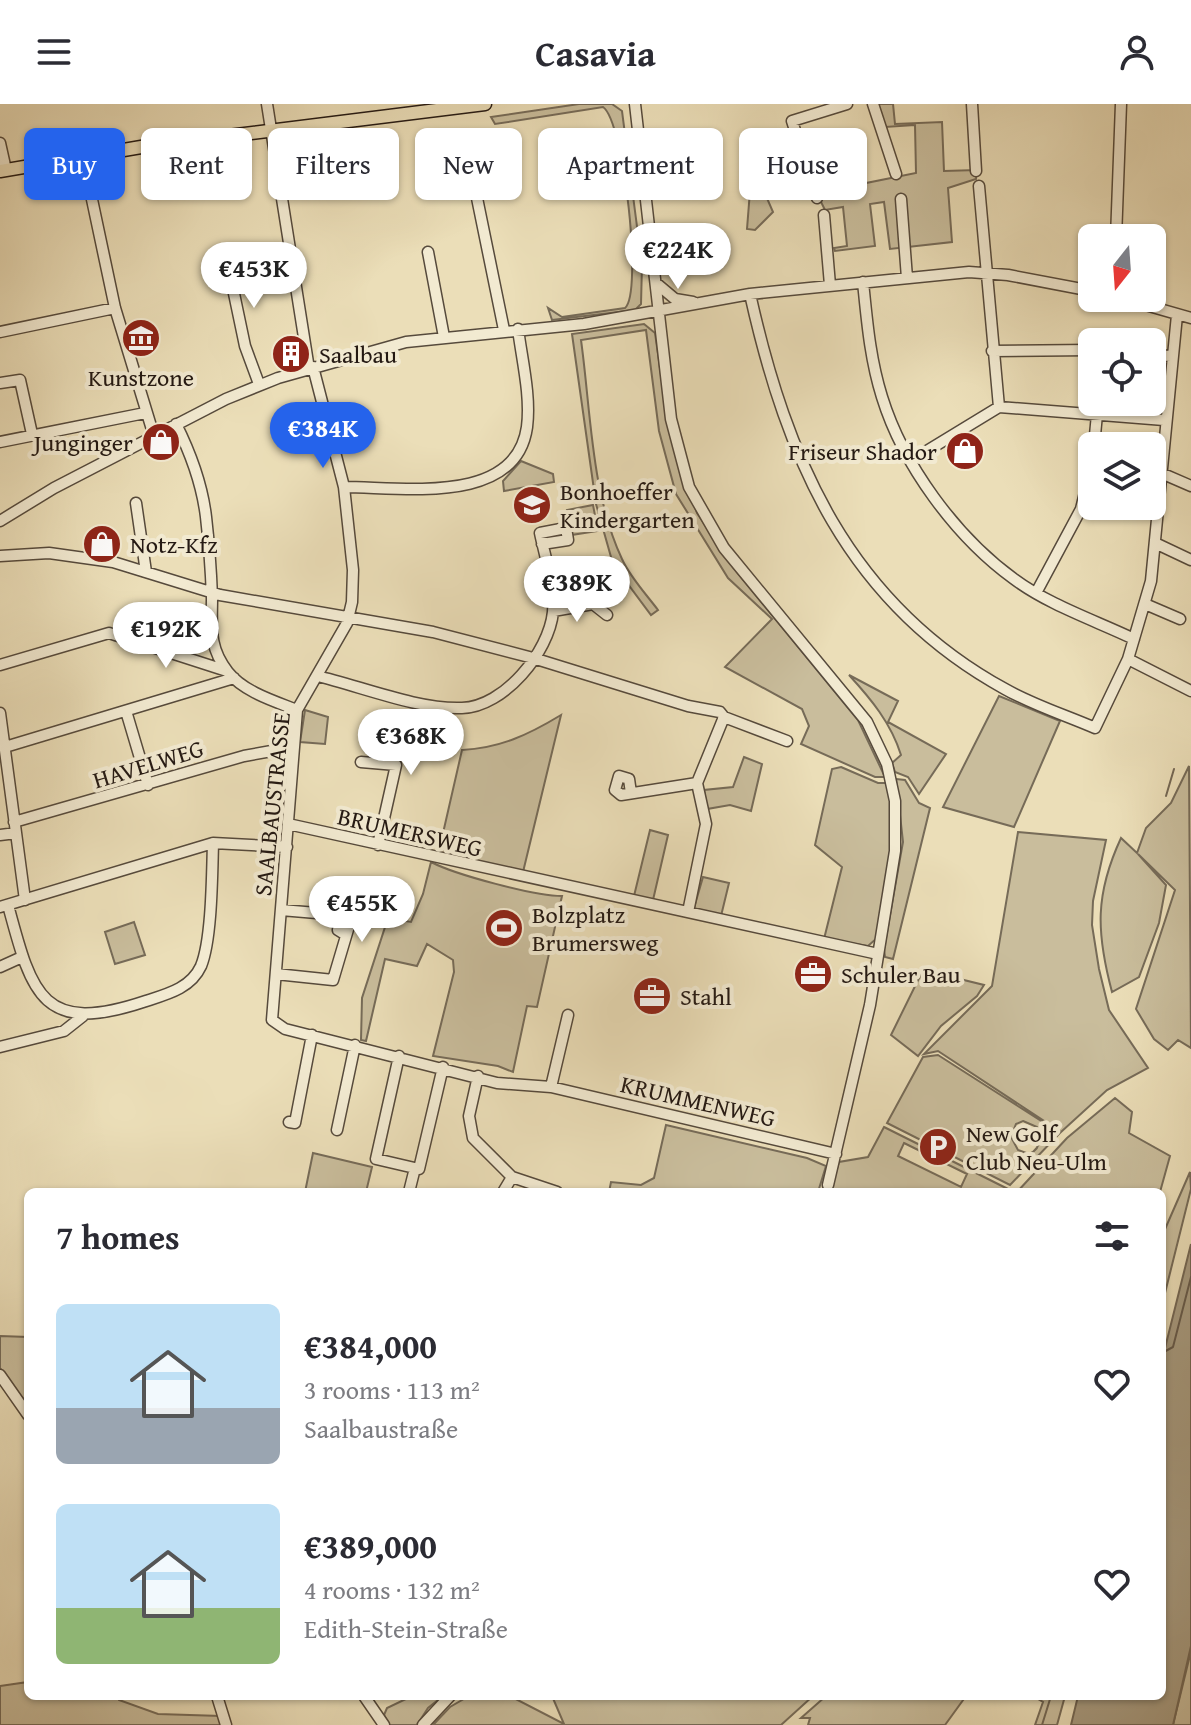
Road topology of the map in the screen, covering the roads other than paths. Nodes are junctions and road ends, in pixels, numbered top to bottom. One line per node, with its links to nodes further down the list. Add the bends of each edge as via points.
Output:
1 (267, 104): 9 (street, SAALBAUSTRASSE)
2 (485, 104): 8 (main road)
3 (635, 104): 28 (street)
4 (847, 104): 11 (street, via 792,121)
5 (873, 104): 18 (street)
6 (972, 104): 17 (street)
7 (1121, 104): 25 (street)
8 (436, 108): 10 (main road)
9 (272, 128)
10 (294, 128)
11 (794, 128)
12 (268, 132): 14 (main road)
13 (0, 143): 16 (street)
14 (125, 151)
15 (24, 167): 16 (main road)
16 (3, 171)
17 (976, 171)
18 (896, 174)
19 (979, 186): 27 (street)
20 (901, 199): 29 (street)
21 (92, 200): 36 (street)
22 (284, 200): 49 (street, SAALBAUSTRASSE)
23 (477, 200): 42 (street)
24 (824, 215): 32 (street)
25 (1117, 224)
26 (428, 252): 44 (street)
27 (985, 272): 29 (street); 33 (street); 46 (street)
28 (654, 277): 35 (street, via 658,287 675,299); 38 (street)
29 (907, 278): 31 (street)
30 (218, 281): 51 (street, via 232,284)
31 (863, 282): 32 (street); 62 (street, via 876,376)
32 (830, 285): 34 (street)
33 (1078, 289)
34 (750, 294): 35 (street); 84 (street, via 774,391 799,461 820,503 898,608 971,668 1095,728)
35 (703, 302): 38 (street)
36 (115, 308): 43 (street); 53 (street)
37 (1166, 312): 39 (street)
38 (658, 313): 41 (street); 110 (street, via 671,419 689,487 724,548 867,722 887,764 897,831)
39 (1177, 315): 40 (street); 48 (street)
40 (1191, 318)
41 (518, 329): 42 (street); 65 (street, via 527,424 518,456 507,467 494,478 469,485)
42 (504, 330): 44 (street)
43 (0, 332)
44 (444, 337): 49 (street)
45 (1078, 350): 46 (street)
46 (992, 351): 52 (street)
47 (1166, 356): 48 (street)
48 (1171, 356): 56 (street)
49 (311, 368): 51 (street); 65 (street, SAALBAUSTRASSE)
50 (0, 383): 59 (street, via 20,380)
51 (259, 384): 57 (street)
52 (999, 407): 54 (street); 62 (street)
53 (145, 413): 59 (street); 60 (street)
54 (1078, 413)
55 (1119, 416): 56 (street)
56 (1164, 420): 58 (street)
57 (176, 424): 60 (street); 75 (street, via 193,458 201,492)
58 (1163, 432)
59 (32, 434): 61 (street)
60 (154, 436): 69 (street)
61 (0, 442)
62 (912, 460): 76 (street, via 986,554)
63 (1166, 475): 64 (street)
64 (1191, 486)
65 (344, 487): 80 (street, SAALBAUSTRASSE, via 353,570)
66 (136, 503): 74 (street)
67 (1078, 515): 76 (street)
68 (1157, 520): 70 (street)
69 (0, 521)
70 (1155, 543): 73 (street); 77 (street)
71 (542, 544): 78 (street)
72 (0, 556): 74 (street, via 77,555)
73 (1191, 560)
74 (146, 572): 75 (street)
75 (211, 593): 80 (street); 86 (street, via 210,633)
76 (1036, 593): 82 (street)
77 (1145, 604): 81 (street); 82 (street)
78 (553, 611): 79 (street, via 593,604); 83 (street)
79 (607, 615)
80 (349, 616): 83 (street); 87 (street, SAALBAUSTRASSE)
81 (1180, 619)
82 (1134, 639): 84 (street)
83 (533, 658): 87 (street, via 518,681 496,698 464,708); 92 (street, via 702,706)
84 (1128, 659): 88 (street)
85 (0, 665): 86 (street, via 109,633)
86 (230, 674): 89 (street, via 262,696); 90 (street)
87 (317, 676): 89 (street, SAALBAUSTRASSE)
88 (1191, 691)
89 (297, 710): 95 (street, SAALBAUSTRASSE)
90 (126, 711): 94 (street); 98 (street)
91 (0, 713): 94 (street)
92 (724, 717): 93 (street); 97 (street)
93 (787, 741)
94 (5, 747): 101 (street)
95 (294, 747): 98 (street, HAVELWEG); 100 (street, SAALBAUSTRASSE)
96 (361, 762): 104 (street, via 396,765)
97 (697, 783): 99 (street); 109 (street, via 705,829)
98 (148, 785): 101 (street, HAVELWEG)
99 (631, 793)
100 (288, 824): 104 (street, BRUMERSWEG); 105 (street, SAALBAUSTRASSE)
101 (15, 827): 102 (street, HAVELWEG); 106 (street)
102 (0, 835)
103 (213, 843): 105 (street); 106 (street); 116 (street, via 203,959 192,980 162,996)
104 (378, 845): 109 (street, BRUMERSWEG, via 547,888 566,886)
105 (287, 847): 108 (street, SAALBAUSTRASSE)
106 (25, 900): 107 (street)
107 (4, 906): 111 (street)
108 (281, 910): 113 (street, SAALBAUSTRASSE); 113 (street, via 352,916 331,984)
109 (688, 912): 110 (street, BRUMERSWEG)
110 (878, 954): 128 (street)
111 (22, 957): 112 (street); 114 (street, via 32,984)
112 (0, 967)
113 (276, 974): 117 (street, SAALBAUSTRASSE)
114 (65, 1011): 116 (street); 118 (street)
115 (568, 1015): 125 (street)
116 (83, 1016): 118 (street)
117 (272, 1020): 119 (street, KRUMMENWEG)
118 (70, 1025): 121 (street)
119 (312, 1035): 120 (street, KRUMMENWEG); 126 (street, via 295,1123)
120 (355, 1045): 122 (street, KRUMMENWEG); 127 (street)
121 (0, 1047)
122 (399, 1056): 123 (street, KRUMMENWEG); 129 (street, via 376,1159)
123 (443, 1067): 124 (street, KRUMMENWEG); 129 (street, via 419,1169)
124 (478, 1076): 125 (street, KRUMMENWEG); 130 (street, via 469,1116 473,1138)
125 (551, 1087): 128 (street, KRUMMENWEG)
126 (289, 1122)
127 (337, 1130)
128 (836, 1154): 134 (street)
129 (415, 1168): 131 (street)
130 (512, 1177): 132 (street); 133 (street)
131 (410, 1188)
132 (505, 1188)
133 (545, 1188)
134 (827, 1188)
135 (0, 1375): 136 (street)
136 (24, 1409)
137 (218, 1700): 140 (street)
138 (367, 1700): 141 (street)
139 (446, 1700): 142 (street)
140 (226, 1725)
141 (384, 1725)
142 (423, 1725)

